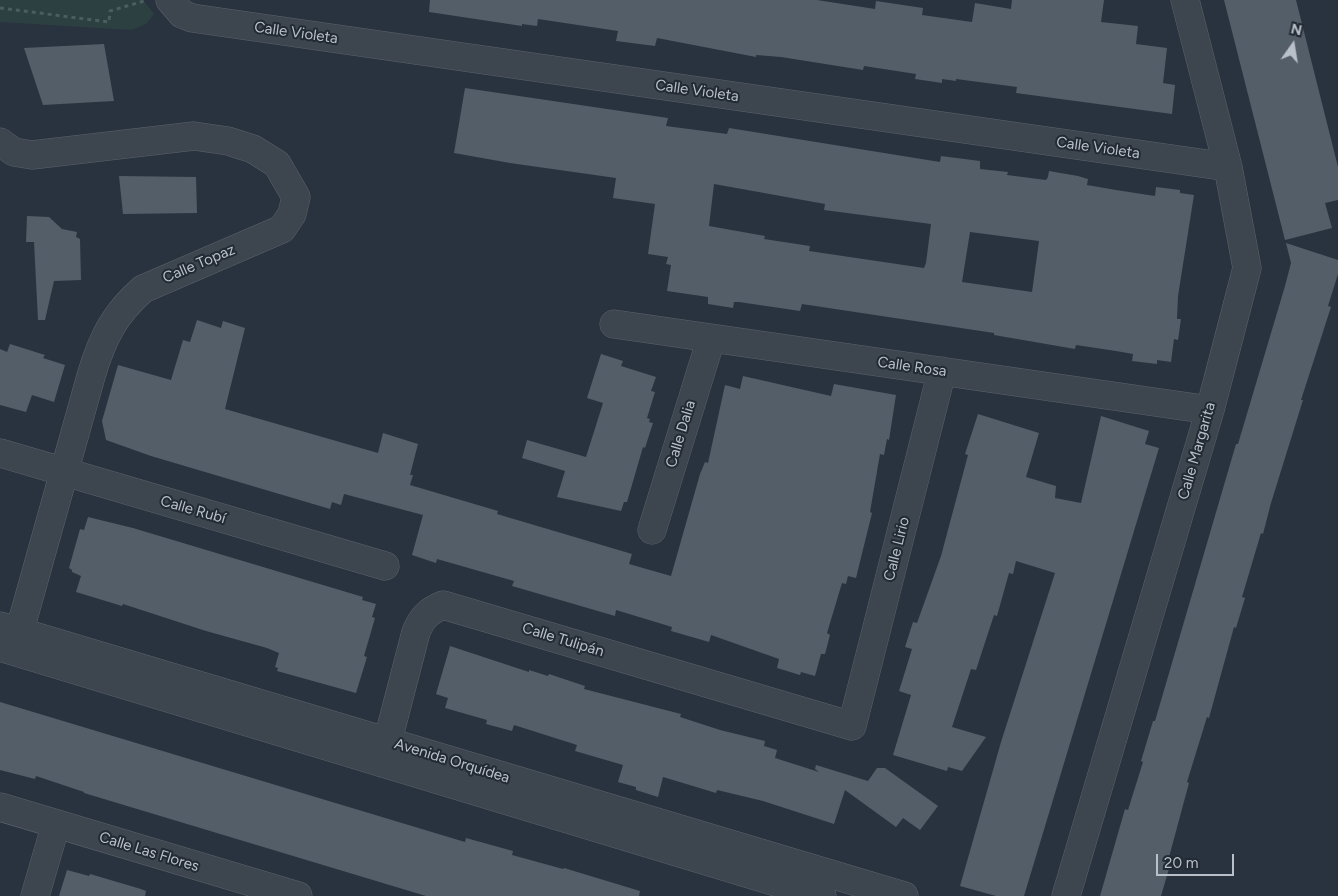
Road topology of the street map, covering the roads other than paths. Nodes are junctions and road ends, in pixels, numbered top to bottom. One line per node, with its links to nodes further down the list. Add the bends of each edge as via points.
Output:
1 (1185, 0): 4 (street, Calle Margarita)
2 (163, 1): 4 (street, Calle Violeta, via 192,18)
3 (0, 142): 10 (street, Calle Topaz, via 14,152 32,155 194,136 228,141 253,149 277,164 296,197 292,214 282,229 143,288 125,304 100,347)
4 (1228, 167): 8 (street, Calle Margarita, via 1247,268)
5 (614, 324): 6 (street, Calle Rosa)
6 (710, 339): 7 (street, Calle Rosa); 11 (street, Calle Dalia)
7 (942, 371): 8 (street, Calle Rosa); 14 (street, Calle Lirio)
8 (1210, 410): 22 (street, Calle Margarita)
9 (0, 453): 10 (street, Calle Rubí)
10 (65, 473): 12 (street, Calle Rubí); 13 (street, Calle Topaz)
11 (652, 530)
12 (386, 566)
13 (8, 639): 15 (street, Avenida Orquídea)
14 (852, 726): 15 (street, Calle Tulipán, via 443,605 422,618 416,632)
15 (385, 752): 18 (street, Avenida Orquídea)
16 (0, 807): 17 (street, Calle Las Flores)
17 (56, 824): 19 (street); 20 (street, Calle Las Flores)
18 (811, 888): 21 (street, Avenida Orquídea)
19 (35, 896)
20 (298, 896)
21 (904, 896)
22 (1066, 896)

